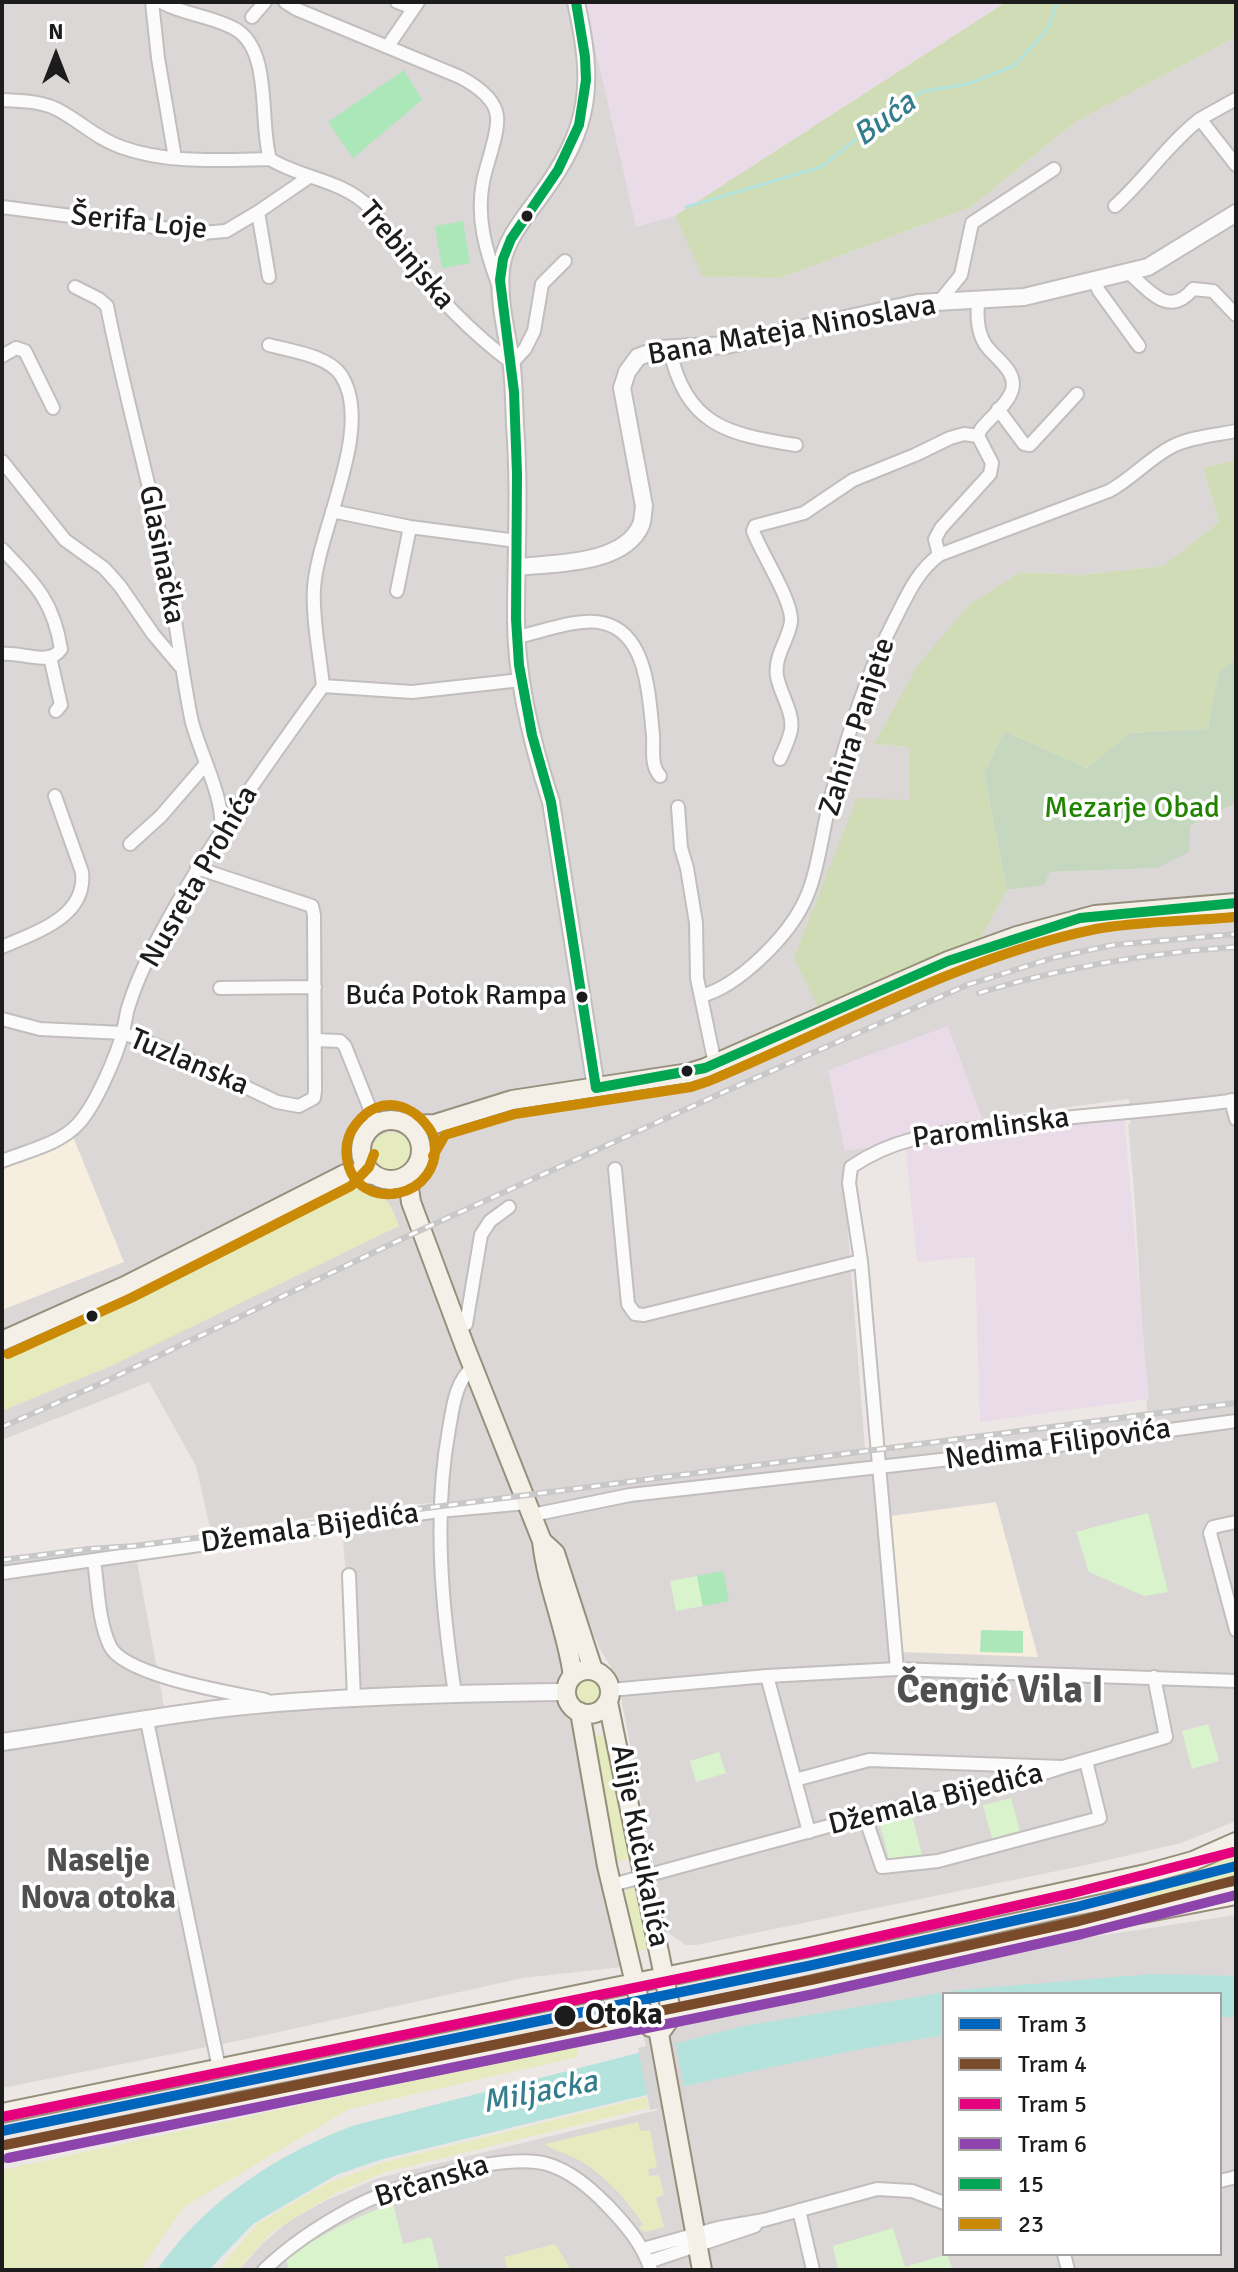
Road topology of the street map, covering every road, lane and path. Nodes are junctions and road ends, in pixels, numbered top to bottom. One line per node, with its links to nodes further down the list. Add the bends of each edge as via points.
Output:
1 (152, 2): 13 (street)
2 (161, 2): 14 (street, via 237,31 251,44 258,60)
3 (265, 2): 8 (street)
4 (285, 2): 9 (street)
5 (397, 2): 7 (street)
6 (576, 2): 27 (street, via 587,54 586,105 563,163 509,243 501,268)
7 (416, 5): 9 (street)
8 (252, 17)
9 (388, 46): 27 (street, via 463,79 492,103 497,116 482,183 481,223)
10 (1236, 99): 12 (street)
11 (2, 100): 13 (street, via 46,105 119,147)
12 (1200, 119): 15 (street); 18 (street)
13 (175, 158): 14 (street)
14 (270, 159): 17 (street, Trebinjska)
15 (1236, 165)
16 (1054, 169): 29 (street, via 972,223 961,275)
17 (309, 177): 20 (street, Šerifa Loje); 35 (street, Trebinjska, via 338,186 368,207 449,309)
18 (1115, 206)
19 (2, 207): 20 (street, Šerifa Loje, via 201,233 226,231)
20 (258, 212): 24 (street)
21 (1236, 213): 23 (street, Bana Mateja Ninoslava, via 1169,256)
22 (565, 261): 35 (street, via 542,284 534,331)
23 (1129, 273): 25 (street, Bana Mateja Ninoslava); 30 (street, via 1169,302 1180,301 1193,289 1213,291)
24 (269, 277)
25 (1094, 280): 28 (street, Bana Mateja Ninoslava, via 1024,297); 32 (street)
26 (75, 287): 53 (street, Glasinačka, via 107,306 164,559)
27 (503, 299): 35 (street)
28 (978, 301): 29 (street, Bana Mateja Ninoslava); 38 (street, via 977,323 984,342 1013,382 1012,393)
29 (939, 302): 33 (street, Bana Mateja Ninoslava, via 727,345)
30 (1236, 315)
31 (269, 345): 43 (street, via 330,363 349,394 353,423)
32 (1139, 346)
33 (669, 347): 41 (street, via 681,388 714,424); 48 (street, Bana Mateja Ninoslava, via 638,357 622,388 644,506 641,525 630,540 598,558)
34 (2, 356): 37 (street, via 16,348 25,351)
35 (512, 363): 45 (street)
36 (1077, 394): 38 (street, via 1030,445)
37 (53, 408)
38 (998, 409): 40 (street)
39 (1236, 431): 47 (street, Zahira Panjete, via 1175,445 1109,491)
40 (978, 436): 47 (street, via 992,463 990,474 941,528 935,539); 57 (street, via 950,438 853,480 804,513 755,526 758,547 790,613 776,673 791,719)
41 (796, 445)
42 (2, 461): 53 (street, via 65,540 120,586)
43 (332, 511): 44 (street); 55 (street, via 314,589)
44 (410, 527): 45 (street); 49 (street)
45 (517, 541): 48 (street)
46 (2, 549): 52 (street, via 42,593 57,622 61,649)
47 (939, 555): 69 (street, Zahira Panjete, via 914,580 864,688 807,897 772,947 716,992)
48 (518, 567): 50 (street)
49 (397, 591)
50 (518, 637): 54 (street); 59 (street, via 577,623 603,623 621,631 639,656 654,765)
51 (2, 654): 52 (street)
52 (50, 657): 56 (street, via 61,705)
53 (180, 666): 58 (street, Glasinačka)
54 (521, 680): 55 (street, via 412,692); 74 (street, via 551,802)
55 (323, 686): 62 (street, Nusreta Prohića)
56 (56, 711)
57 (780, 759)
58 (205, 765): 62 (street, Glasinačka, via 221,813); 63 (street)
59 (660, 776)
60 (55, 796): 66 (street, via 82,872 80,894 54,923)
61 (678, 807): 69 (street)
62 (219, 838): 64 (street, Nusreta Prohića)
63 (130, 844)
64 (197, 868): 67 (street, Tuzlanska, via 312,906); 71 (street, Nusreta Prohića, via 155,943)
65 (1236, 903): 73 (main road, via 1095,915 1017,936)
66 (2, 947)
67 (315, 987): 68 (street); 72 (street, Tuzlanska)
68 (220, 988)
69 (701, 996): 73 (street)
70 (2, 1019): 71 (street, Tuzlanska, via 40,1029)
71 (123, 1033): 72 (street, Tuzlanska, via 277,1102 299,1106 314,1098); 82 (street, Nusreta Prohića, via 79,1123)
72 (315, 1040): 77 (street, via 345,1046)
73 (715, 1064): 74 (main road)
74 (596, 1088): 78 (main road, via 512,1100)
75 (1234, 1100): 76 (street, Paromlinska); 88 (street, Paromlinska, via 1052,1118 913,1137 890,1145 851,1167)
76 (1236, 1119)
77 (376, 1124): 79 (main road, via 392,1119); 80 (main road)
78 (435, 1124): 79 (main road); 81 (main road)
79 (409, 1125): 81 (main road, via 420,1140)
80 (361, 1149): 84 (main road); 85 (main road, via 367,1168)
81 (419, 1158): 85 (main road, via 402,1178); 86 (main road, via 409,1188)
82 (2, 1161)
83 (615, 1169): 88 (street, via 628,1304 635,1314)
84 (345, 1174): 85 (main road); 90 (main road, via 125,1286)
85 (379, 1177): 86 (main road)
86 (411, 1202): 89 (main road)
87 (509, 1207): 89 (street, via 481,1235 466,1324)
88 (861, 1261): 93 (street, Paromlinska)
89 (458, 1330): 91 (main road)
90 (2, 1341)
91 (473, 1367): 94 (main road); 95 (street, via 462,1377 453,1407)
92 (1236, 1421): 93 (street, Nedima Filipovića)
93 (879, 1467): 94 (street, Nedima Filipovića); 102 (street, Paromlinska)
94 (530, 1509): 95 (street, Džemala Bijedića); 97 (main road)
95 (439, 1511): 98 (street, Džemala Bijedića); 109 (street)
96 (1236, 1522): 101 (street, via 1213,1527 1210,1533)
97 (542, 1541): 103 (main road, via 555,1553); 108 (main road, via 570,1653)
98 (94, 1560): 99 (street, Džemala Bijedića); 107 (street, via 111,1649 123,1661)
99 (2, 1573)
100 (349, 1575): 111 (street)
101 (1236, 1630)
102 (897, 1669): 104 (street); 105 (street)
103 (593, 1670): 108 (main road, via 578,1672); 110 (main road, via 605,1677)
104 (767, 1676): 110 (street); 119 (street, Džemala Bijedića)
105 (1154, 1677): 106 (street); 117 (street, Džemala Bijedića, via 1166,1737)
106 (1236, 1681)
107 (195, 1684): 112 (street); 113 (street)
108 (569, 1684): 109 (street); 114 (main road, via 571,1706)
109 (455, 1694): 111 (street)
110 (609, 1696): 114 (main road, via 598,1712); 123 (main road, Alije Kučukalića)
111 (354, 1699): 112 (street)
112 (278, 1703): 113 (street)
113 (196, 1712): 115 (street)
114 (580, 1712): 124 (main road, Alije Kučukalića)
115 (147, 1721): 116 (street); 131 (street)
116 (2, 1742)
117 (1086, 1761): 118 (street, Džemala Bijedića); 120 (street, via 1100,1818 938,1861 882,1867)
118 (1063, 1767): 119 (street, Džemala Bijedića, via 869,1760); 120 (street, Džemala Bijedića)
119 (795, 1780): 121 (street, Džemala Bijedića)
120 (865, 1817): 121 (street, Džemala Bijedića)
121 (809, 1832): 123 (street, Džemala Bijedića)
122 (1236, 1842): 126 (main road, via 1146,1874)
123 (646, 1877): 124 (street, Džemala Bijedića); 126 (main road, Alije Kučukalića)
124 (612, 1885): 127 (main road, Alije Kučukalića)
125 (1236, 1895): 128 (main road, via 1091,1922)
126 (665, 1977): 127 (main road); 128 (main road, Alije Kučukalića)
127 (635, 1983): 129 (main road, Alije Kučukalića); 131 (main road)
128 (672, 2016): 129 (main road); 130 (main road)
129 (644, 2021): 130 (main road); 133 (main road)
130 (660, 2038): 136 (main road)
131 (219, 2068): 132 (main road)
132 (2, 2113)
133 (2, 2152)
134 (942, 2202): 135 (street, via 912,2191 877,2189)
135 (799, 2210): 136 (street, via 742,2232); 141 (street)
136 (697, 2240): 137 (street); 138 (street); 140 (main road)
137 (643, 2249): 138 (street, Brčanska); 139 (street, Brčanska, via 616,2215 565,2171 534,2162 501,2161 356,2206)
138 (650, 2266)
139 (264, 2270)
140 (702, 2270)
141 (813, 2270)

